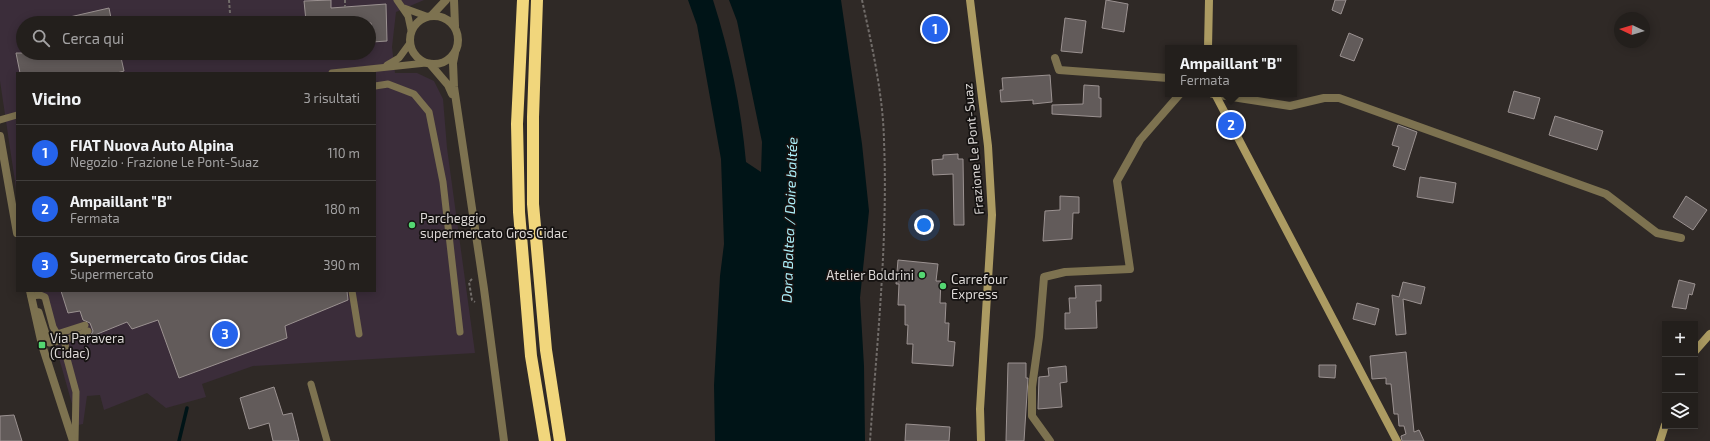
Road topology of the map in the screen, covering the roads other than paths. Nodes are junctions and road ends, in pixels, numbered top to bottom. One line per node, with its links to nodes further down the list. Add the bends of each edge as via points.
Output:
1 (397, 0): 8 (lane)
2 (446, 0): 9 (street)
3 (454, 0): 10 (street)
4 (523, 0): 43 (highway, via 518,124 519,212 531,356)
5 (537, 0): 44 (highway, via 533,204 546,350)
6 (970, 0): 45 (main road, Frazione Le Pont-Suaz, via 988,146 992,215 980,409)
7 (1209, 0): 13 (main road)
8 (404, 8): 9 (lane); 11 (lane)
9 (429, 16): 10 (street, via 445,18); 11 (street, via 420,20)
10 (455, 27): 14 (street, via 458,40)
11 (411, 30): 12 (street)
12 (410, 44): 16 (street, via 415,55); 17 (lane, via 399,58)
13 (1208, 45)
14 (455, 53): 16 (street, via 440,64); 24 (street, via 453,74)
15 (1055, 58): 19 (street, via 1059,70)
16 (428, 63): 17 (lane); 24 (street, via 448,85)
17 (383, 68): 18 (lane)
18 (342, 72)
19 (1165, 78)
20 (376, 86): 33 (lane, via 388,84 414,94 429,112 443,182)
21 (1177, 97): 46 (street, via 1140,140 1117,181 1130,269 1066,272 1044,277 1040,337 1032,387 1032,416)
22 (1216, 97): 47 (main road)
23 (1233, 97): 29 (street, via 1290,106 1324,98 1339,98 1606,194 1657,233)
24 (457, 110): 42 (street)
25 (16, 115): 26 (lane)
26 (0, 120)
27 (0, 136): 28 (street)
28 (16, 227)
29 (1681, 238)
30 (352, 292): 34 (lane)
31 (31, 293): 32 (street); 36 (lane, via 45,297 53,327 58,334 86,328)
32 (35, 310): 36 (lane, via 40,314 48,342 51,344); 40 (street, via 42,345)
33 (460, 332)
34 (359, 334)
35 (1710, 334): 37 (main road)
36 (65, 340): 40 (lane, via 66,355 77,397)
37 (1698, 348)
38 (311, 384): 41 (lane)
39 (1664, 429): 48 (main road)
40 (74, 441)
41 (327, 441)
42 (504, 441)
43 (545, 441)
44 (560, 441)
45 (981, 441)
46 (1050, 441)
47 (1397, 441)
48 (1660, 441)

